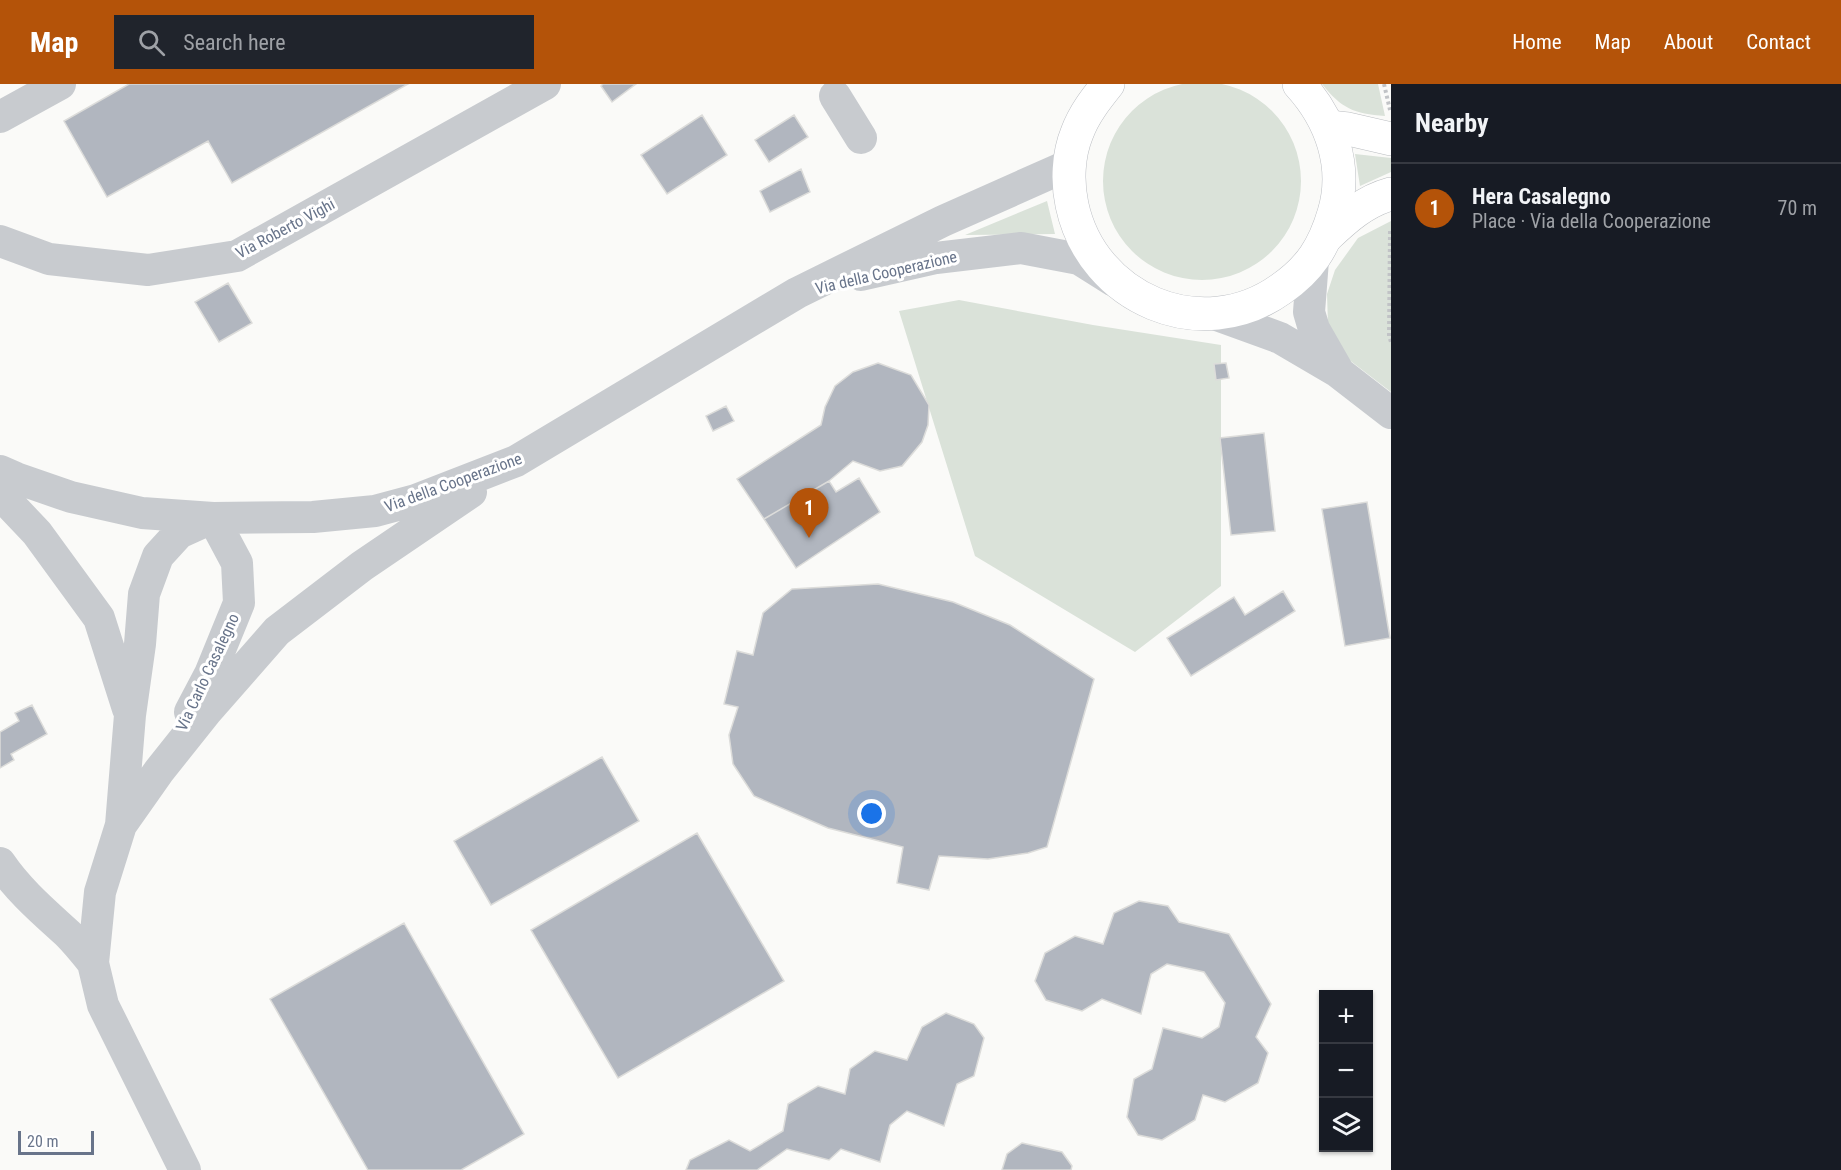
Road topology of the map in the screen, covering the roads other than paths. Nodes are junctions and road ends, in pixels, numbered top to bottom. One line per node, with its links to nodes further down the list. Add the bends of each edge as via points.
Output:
1 (60, 84): 6 (street)
2 (545, 84): 12 (street, Via Roberto Vighi, via 237,256 148,270 49,259)
3 (1108, 84): 10 (main road, via 1076,134)
4 (1299, 84): 7 (main road, via 1314,100)
5 (840, 93): 8 (street)
6 (0, 117)
7 (1329, 127): 9 (main road); 13 (main road, via 1339,163 1338,200)
8 (864, 133)
9 (1391, 139)
10 (1070, 165): 14 (street, Via della Cooperazione, via 943,221); 15 (main road, via 1075,219 1086,244 1120,285)
11 (1391, 194): 13 (main road, via 1350,214)
12 (0, 241)
13 (1320, 248): 16 (main road, via 1293,281 1270,297 1243,309); 17 (street, via 1309,312)
14 (797, 293): 15 (street, Via della Cooperazione, via 936,258 1021,248 1079,259); 19 (street, Via della Cooperazione)
15 (1143, 299): 16 (main road, via 1190,314)
16 (1214, 314): 17 (street, via 1280,338)
17 (1338, 372): 18 (street)
18 (1391, 413)
19 (516, 461): 22 (street, Via della Cooperazione, via 416,500 375,511 313,517); 24 (street, Via Carlo Casalegno, via 362,566 277,631)
20 (0, 471): 22 (street, Via della Cooperazione, via 71,497 142,513)
21 (0, 494): 23 (street, Via Carlo Casalegno, via 37,533 99,618)
22 (213, 518): 23 (street, Via Carlo Casalegno, via 179,533 158,556 144,594); 24 (street, Via Carlo Casalegno, via 237,563 239,603 210,674)
23 (130, 715): 25 (street, Via Carlo Casalegno)
24 (159, 771): 25 (street, Via Carlo Casalegno)
25 (121, 825): 27 (street, Via Carlo Casalegno, via 100,892)
26 (0, 863): 27 (street)
27 (93, 963): 28 (street, Via Carlo Casalegno, via 103,1005)
28 (185, 1170)

